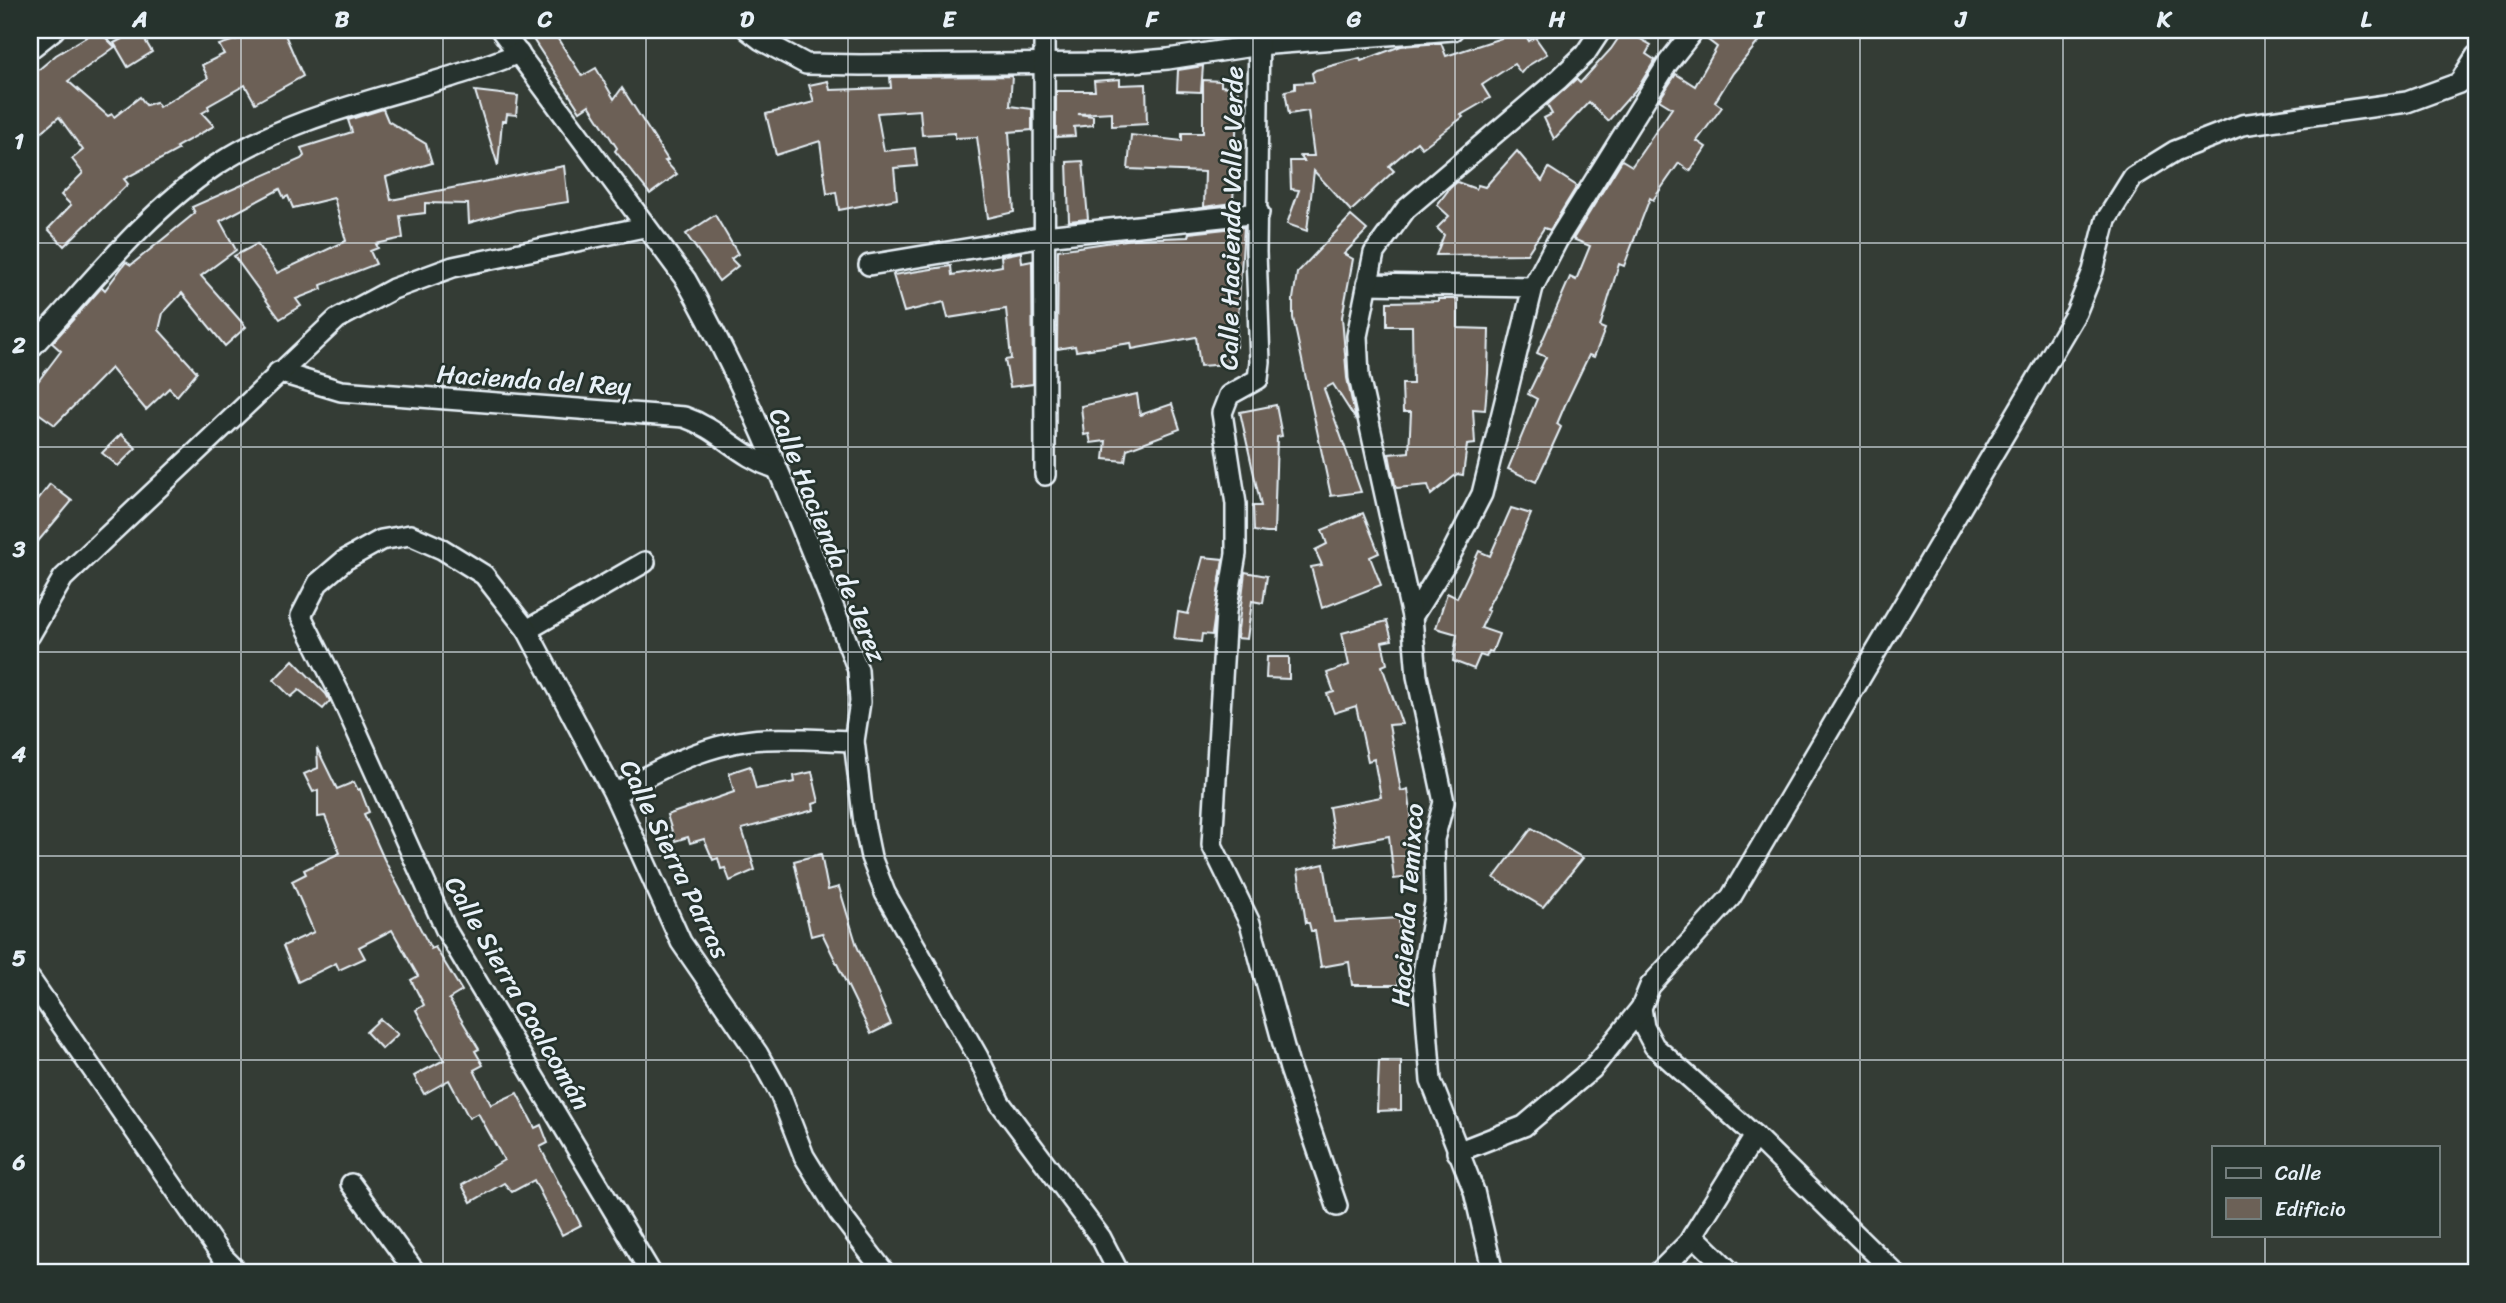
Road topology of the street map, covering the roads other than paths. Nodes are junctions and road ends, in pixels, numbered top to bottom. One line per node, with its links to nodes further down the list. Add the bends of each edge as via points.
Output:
1 (54, 30): 9 (street)
2 (501, 30): 10 (street, Calle Hacienda de Jerez)
3 (748, 30): 12 (street, via 806,64)
4 (1044, 30): 12 (street)
5 (1453, 30): 8 (street)
6 (1601, 30): 17 (street, Hacienda Temixco, via 1559,79 1406,209 1374,253)
7 (1694, 30): 18 (street, via 1653,86)
8 (1259, 37): 12 (street, via 1168,59); 13 (street, Calle Hacienda Valle Verde)
9 (30, 49)
10 (519, 53): 14 (street, Calle Hacienda de Jerez); 19 (street, via 479,70 342,108 217,165 163,207)
11 (2476, 56): 31 (street, via 2459,82 2407,102 2242,125 2175,151 2133,177 2106,220 2076,313 1731,897 1650,986)
12 (1043, 62): 15 (street)
13 (1259, 214): 15 (street); 35 (street, Calle Hacienda Valle Verde, via 1258,379 1229,396 1222,413 1236,504 1236,554 1226,612 1212,845 1250,923 1290,1069)
14 (644, 226): 20 (street, via 453,267 393,289 337,319); 21 (street, Calle Hacienda de Jerez, via 686,280 711,325)
15 (1045, 236): 16 (street); 22 (street)
16 (869, 265)
17 (1367, 284): 18 (street); 25 (street, Hacienda Temixco, via 1357,336 1359,377)
18 (1533, 287): 25 (street, via 1482,494)
19 (30, 349)
20 (278, 372): 21 (street, Hacienda del Rey, via 341,391 374,395 684,417 705,424 739,453); 27 (street, via 63,578)
21 (775, 468): 28 (street, Calle Hacienda de Jerez, via 858,670 860,702)
22 (1045, 475)
23 (410, 535): 26 (street, Calle Sierra Parras, via 484,575); 39 (street, Calle Sierra Coalcomán, via 381,540 345,560 318,583 300,616 446,930)
24 (645, 562): 26 (street)
25 (1412, 617): 33 (street, Hacienda Temixco, via 1417,677 1444,802 1434,839 1435,902 1423,974 1424,1025 1431,1082)
26 (527, 630): 29 (street, Calle Sierra Parras)
27 (30, 635)
28 (854, 741): 29 (street, via 764,739 711,748 667,764); 41 (street, Calle Hacienda de Jerez, via 866,834 885,893 1000,1103 1101,1238)
29 (614, 794): 40 (street, Calle Sierra Parras, via 681,942 758,1054 780,1094 804,1156 839,1213)
30 (30, 979): 37 (street, via 220,1254)
31 (1642, 1008): 32 (street, via 1644,1027 1654,1046); 33 (street, via 1592,1069 1524,1126)
32 (1755, 1136): 36 (street); 45 (street)
33 (1457, 1152): 42 (street, Hacienda Temixco, via 1474,1191)
34 (351, 1184): 38 (street)
35 (1336, 1206)
36 (1693, 1235): 43 (street); 44 (street)
37 (239, 1273)
38 (416, 1273)
39 (651, 1273)
40 (885, 1273)
41 (1119, 1273)
42 (1493, 1273)
43 (1658, 1273)
44 (1732, 1273)
45 (1895, 1273)

